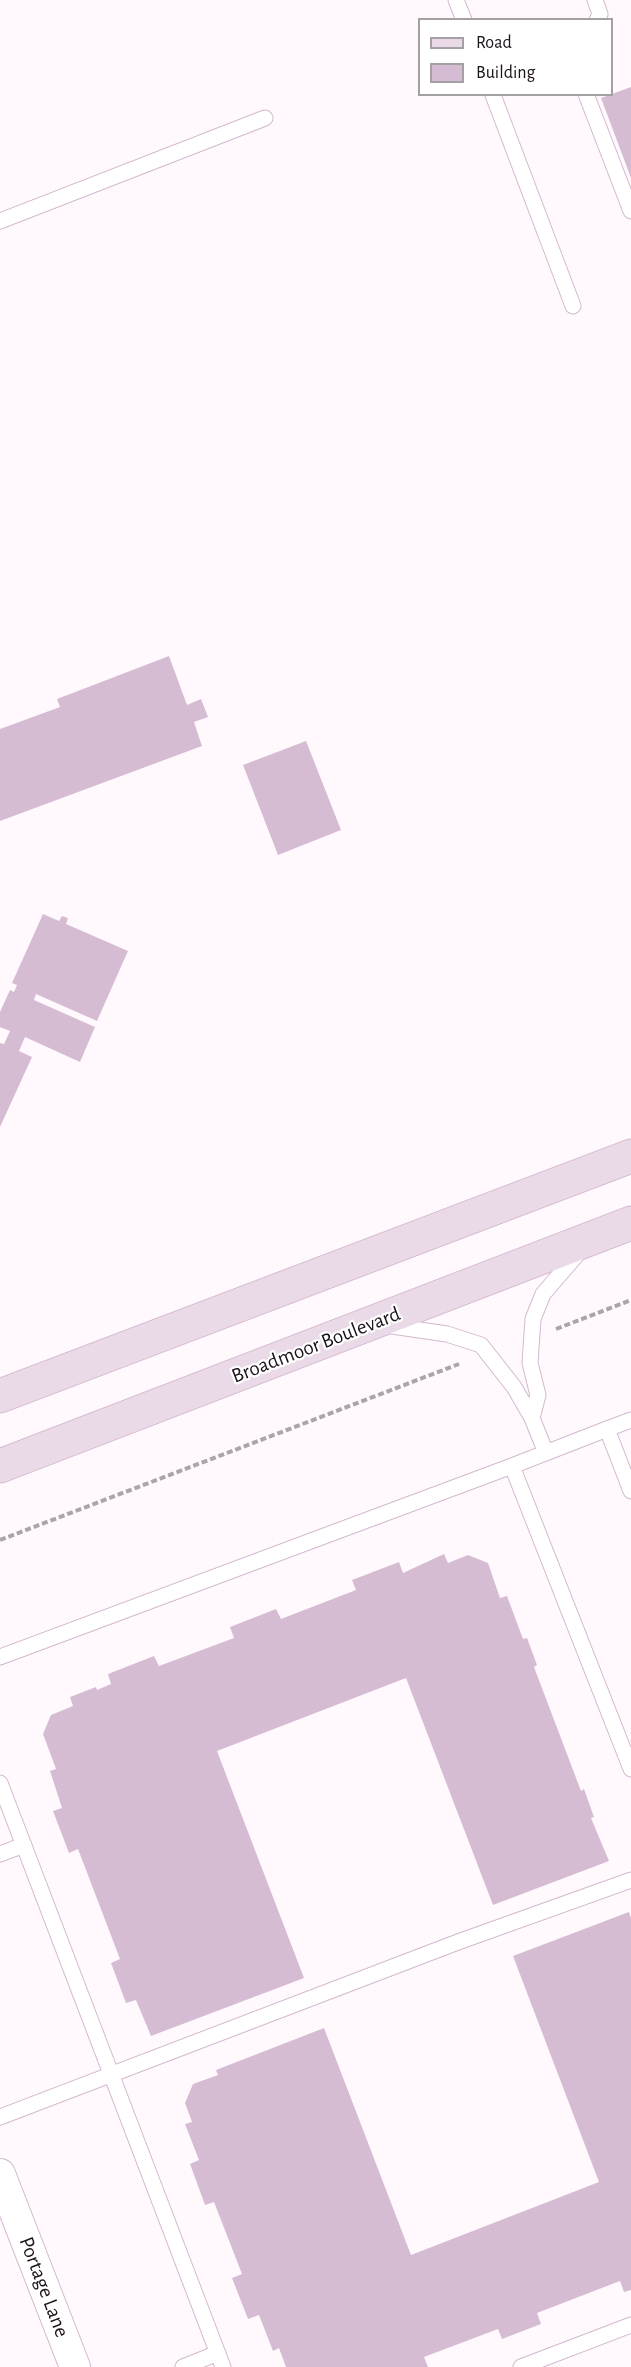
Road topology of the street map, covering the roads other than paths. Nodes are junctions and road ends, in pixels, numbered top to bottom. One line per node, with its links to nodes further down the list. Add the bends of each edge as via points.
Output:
1 (456, 0): 3 (lane)
2 (595, 0): 4 (lane)
3 (463, 18)
4 (598, 18)
5 (493, 96): 10 (lane)
6 (587, 96): 8 (lane)
7 (265, 118): 9 (lane)
8 (631, 211)
9 (0, 221)
10 (573, 306)
11 (631, 1156): 15 (main road)
12 (631, 1223): 13 (main road, Broadmoor Boulevard)
13 (591, 1238): 14 (main road, Broadmoor Boulevard); 16 (lane, via 543,1294 533,1319 530,1363 538,1395)
14 (373, 1324): 16 (lane, via 447,1334 481,1345); 20 (main road, Broadmoor Boulevard)
15 (0, 1396)
16 (532, 1418): 19 (lane)
17 (631, 1420): 18 (lane)
18 (607, 1429): 19 (lane); 22 (lane)
19 (546, 1453): 21 (lane)
20 (0, 1466)
21 (512, 1466): 23 (lane); 24 (lane)
22 (631, 1491)
23 (0, 1657)
24 (631, 1769)
25 (0, 1783): 26 (lane)
26 (24, 1845): 27 (lane); 29 (lane)
27 (0, 1854)
28 (631, 1880): 29 (lane)
29 (111, 2075): 30 (lane); 33 (lane)
30 (0, 2117)
31 (0, 2174): 34 (street, Portage Lane)
32 (631, 2325): 36 (lane)
33 (220, 2360): 35 (lane)
34 (75, 2367)
35 (183, 2367)
36 (520, 2367)

